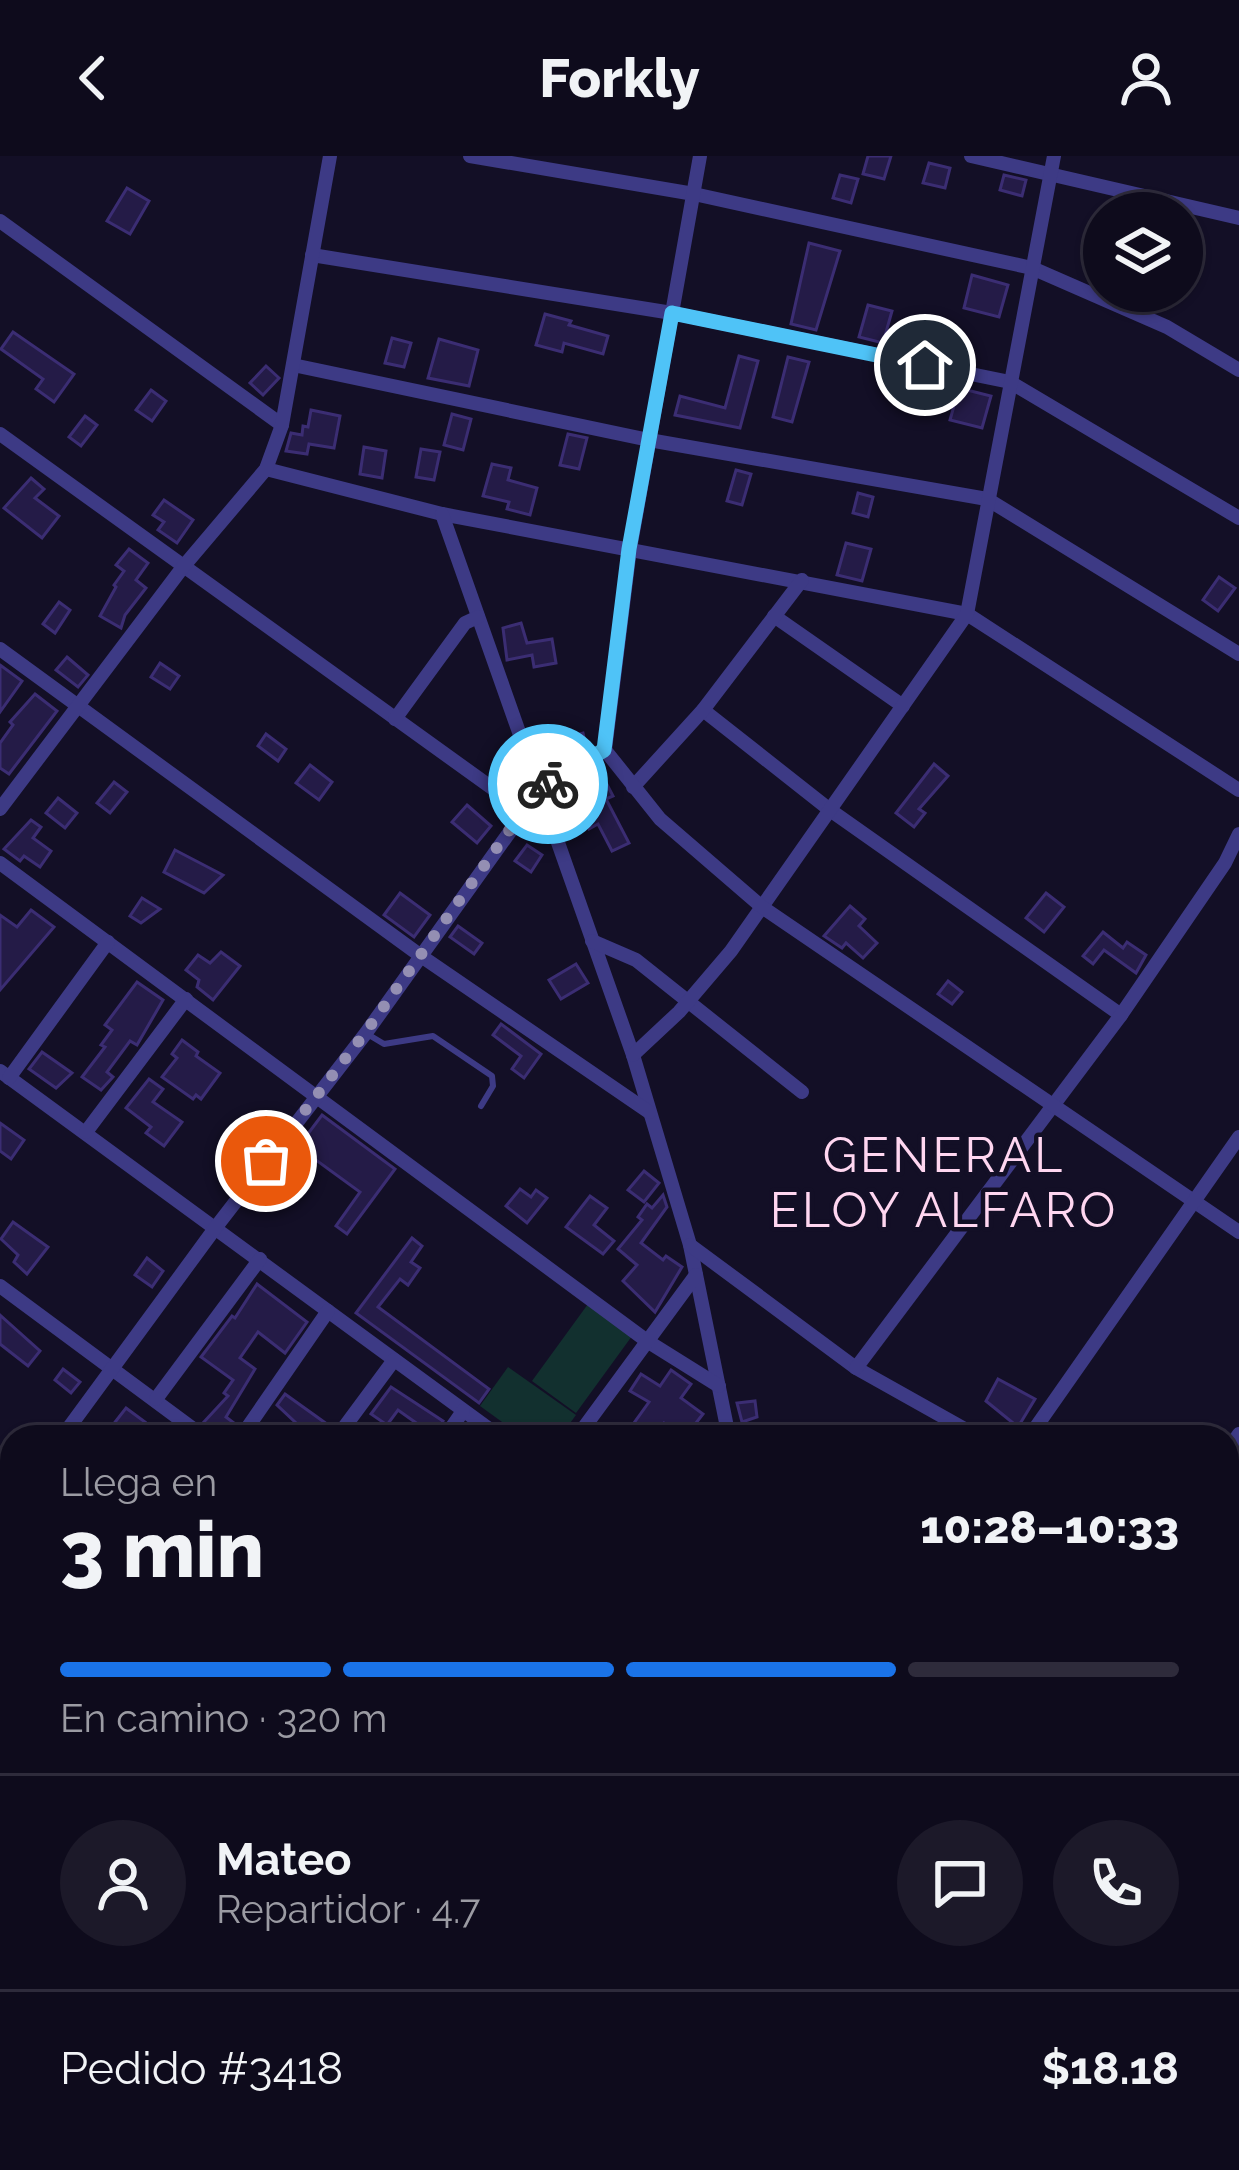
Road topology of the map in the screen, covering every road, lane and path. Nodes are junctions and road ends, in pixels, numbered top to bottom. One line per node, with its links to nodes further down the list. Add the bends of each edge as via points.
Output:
1 (330, 156): 10 (street)
2 (470, 156): 7 (street)
3 (700, 156): 7 (street)
4 (971, 156): 6 (street)
5 (1054, 156): 6 (street)
6 (1051, 174): 8 (street); 11 (street)
7 (694, 194): 11 (street); 12 (street)
8 (1239, 218)
9 (0, 221): 16 (street)
10 (312, 255): 12 (street); 13 (street)
11 (1032, 268): 14 (street, via 1166,327); 15 (street)
12 (672, 313): 15 (street); 18 (street)
13 (293, 365): 16 (street); 18 (street)
14 (1239, 370)
15 (1010, 382): 20 (street); 22 (street)
16 (282, 425): 19 (street)
17 (0, 434): 24 (street)
18 (649, 440): 20 (street); 23 (street)
19 (266, 469): 21 (street); 24 (street)
20 (987, 499): 26 (street); 30 (street)
21 (442, 514): 23 (street); 28 (street)
22 (1239, 518)
23 (629, 549): 25 (street); 35 (street)
24 (183, 567): 31 (street); 34 (street)
25 (802, 580): 26 (street); 27 (street)
26 (968, 614): 32 (street); 38 (street)
27 (774, 616): 32 (street); 33 (street)
28 (478, 617): 34 (street, via 465,623); 37 (street)
29 (0, 649): 31 (street)
30 (1239, 654)
31 (78, 706): 39 (street); 47 (street)
32 (903, 706): 40 (street)
33 (703, 710): 36 (street); 40 (street)
34 (395, 719): 41 (street)
35 (604, 750): 36 (street); 37 (street)
36 (633, 787): 44 (street)
37 (538, 790): 41 (street); 45 (street)
38 (1239, 790)
39 (0, 809)
40 (830, 810): 44 (street); 50 (street)
41 (524, 811): 47 (street)
42 (1239, 834): 50 (street)
43 (0, 863): 46 (street)
44 (762, 907): 49 (street); 57 (street)
45 (592, 941): 49 (street, via 636,960); 52 (street)
46 (108, 942): 48 (street); 53 (street)
47 (421, 956): 51 (street); 58 (street)
48 (186, 999): 55 (street); 59 (street)
49 (687, 1002): 52 (street); 54 (street)
50 (1120, 1015): 57 (street)
51 (365, 1033): 55 (street); 56 (lane, via 384,1044 434,1036 492,1076)
52 (633, 1055): 58 (street)
53 (5, 1074): 59 (street)
54 (802, 1092)
55 (317, 1096): 62 (street); 69 (street)
56 (481, 1106)
57 (1051, 1106): 61 (street); 72 (street)
58 (649, 1112): 64 (street)
59 (86, 1132): 62 (street)
60 (1239, 1137): 61 (street)
61 (1194, 1198): 63 (street); 85 (street)
62 (216, 1227): 65 (street); 71 (street)
63 (1239, 1232)
64 (690, 1245): 66 (street); 72 (street)
65 (260, 1259): 68 (street); 74 (street)
66 (696, 1275): 69 (street); 73 (street)
67 (0, 1286): 71 (street)
68 (328, 1311): 70 (street); 78 (street)
69 (647, 1341): 73 (street); 82 (street)
70 (394, 1360): 75 (street); 79 (street)
71 (113, 1367): 74 (street); 76 (street)
72 (856, 1368): 84 (street)
73 (719, 1387): 83 (street)
74 (156, 1399): 77 (street)
75 (463, 1411): 80 (street); 81 (street)
76 (71, 1425)
77 (189, 1425)
78 (249, 1425)
79 (346, 1425)
80 (453, 1425)
81 (483, 1425)
82 (586, 1425)
83 (727, 1425)
84 (958, 1425)
85 (1037, 1425)

